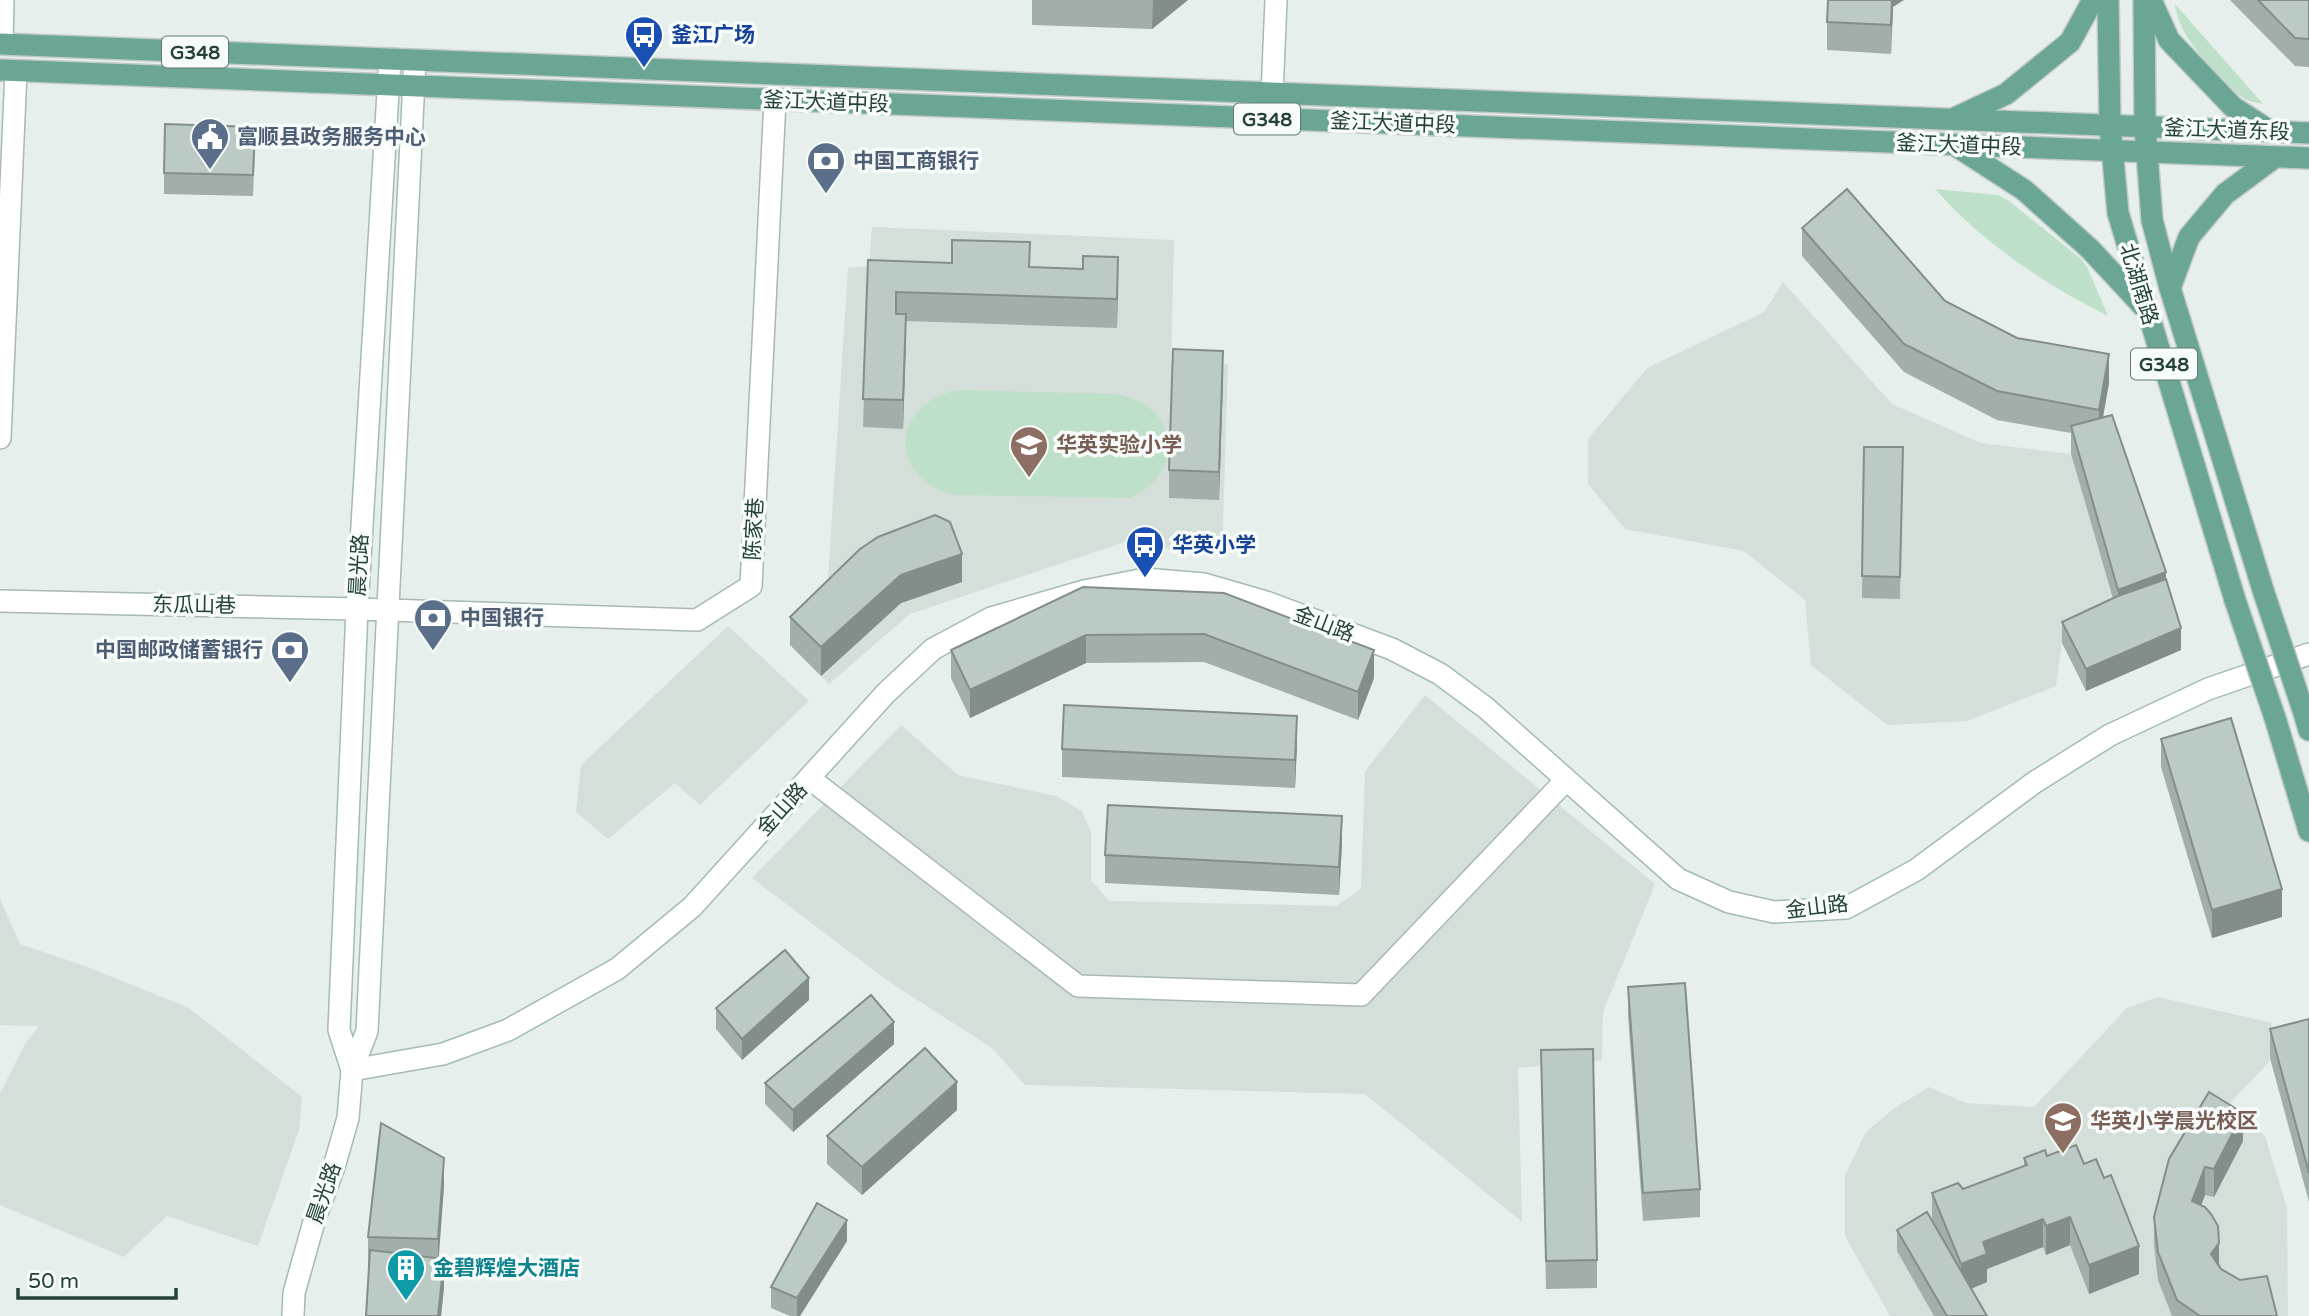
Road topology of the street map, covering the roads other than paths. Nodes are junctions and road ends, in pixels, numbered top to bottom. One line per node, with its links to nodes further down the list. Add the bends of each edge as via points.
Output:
1 (3, 0): 7 (street)
2 (1276, 0): 13 (street)
3 (2093, 0): 16 (main road, via 2070,42 2006,94)
4 (2108, 0): 17 (main road, 北湖南路)
5 (2144, 0): 18 (main road, 北湖南路)
6 (2151, 0): 19 (main road, via 2169,40 2232,107)
7 (1, 44): 8 (main road, G348)
8 (390, 59): 9 (main road, 釜江大道中段 / G348); 11 (street, 晨光路)
9 (415, 60): 12 (street, 晨光路); 13 (main road, 釜江大道中段 / G348)
10 (8, 71): 11 (main road, G348); 28 (street)
11 (388, 86): 12 (main road, 釜江大道中段 / G348); 30 (street, 晨光路)
12 (415, 86): 14 (main road, 釜江大道中段 / G348); 31 (street, 晨光路)
13 (1272, 93): 15 (street); 16 (main road, 釜江大道中段 / G348)
14 (775, 100): 15 (main road, 釜江大道中段 / G348); 31 (street, 陈家巷, via 751,586 697,620)
15 (1271, 119): 21 (main road, 釜江大道中段 / G348)
16 (1953, 119): 17 (main road, 釜江大道中段 / G348)
17 (2110, 126): 18 (main road, 釜江大道中段 / G348); 22 (main road, 北湖南路 / G348)
18 (2145, 127): 19 (main road, 釜江大道东段); 23 (main road, 北湖南路 / G348)
19 (2271, 132): 20 (main road, 釜江大道东段)
20 (2309, 133)
21 (1954, 144): 22 (main road, 釜江大道中段 / G348); 27 (main road, via 2024,190 2090,249)
22 (2112, 151): 23 (main road, 釜江大道中段 / G348); 27 (main road, 北湖南路 / G348, via 2118,213)
23 (2146, 152): 24 (main road, 釜江大道东段); 26 (main road, 北湖南路 / G348, via 2152,220)
24 (2275, 157): 25 (main road, 釜江大道东段); 26 (main road, via 2225,194 2189,237)
25 (2309, 158)
26 (2171, 288): 33 (main road, 北湖南路 / G348, bridge)
27 (2147, 310): 36 (main road, 北湖南路 / G348, bridge)
28 (0, 438)
29 (0, 601): 30 (street, 东瓜山巷)
30 (357, 609): 31 (street, 东瓜山巷); 37 (street, 晨光路, via 339,1030)
31 (388, 610): 37 (street, 晨光路, via 367,1031)
32 (2309, 654): 35 (street, 金山路, via 2208,689 2110,735 2035,782 1916,870 1846,908 1774,912 1729,902 1678,879)
33 (2306, 722)
34 (809, 778): 35 (street, 金山路, via 933,649 991,618 1145,579 1216,587 1392,649 1440,674 1486,708); 35 (street, via 1078,986 1361,995); 37 (street, 金山路, via 692,907 617,969 508,1030 443,1054)
35 (1566, 780)
36 (2309, 831)
37 (352, 1070): 38 (street, 晨光路, via 348,1118 294,1293)
38 (293, 1316)

